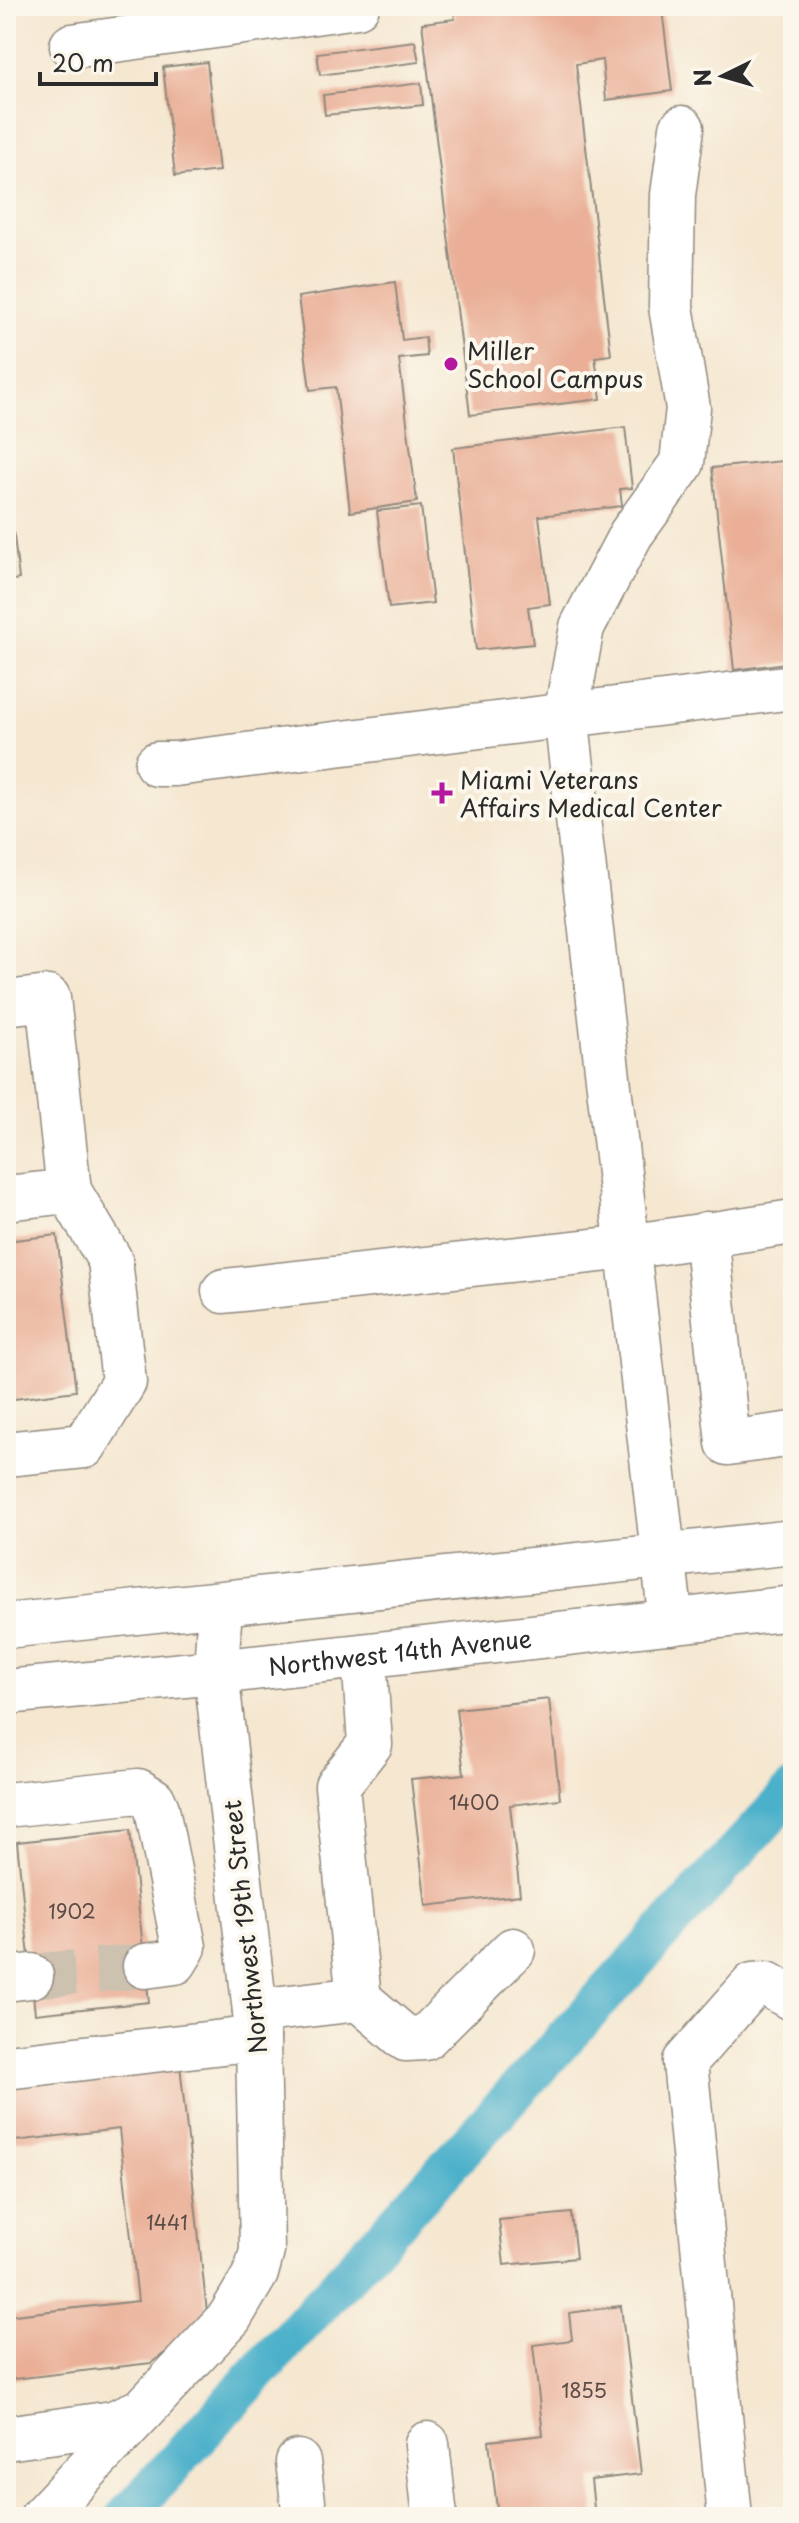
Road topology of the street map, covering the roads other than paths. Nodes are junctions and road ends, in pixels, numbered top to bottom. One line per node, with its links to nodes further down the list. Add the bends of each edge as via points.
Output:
1 (357, 6): 2 (street)
2 (72, 46)
3 (682, 128): 5 (street, via 673,195 671,307 688,408 682,463 631,534 582,627)
4 (793, 687): 5 (street)
5 (566, 715): 6 (street); 12 (street)
6 (157, 764)
7 (6, 1003): 8 (street, via 48,998)
8 (69, 1191): 9 (street); 15 (street, via 110,1260 124,1382 84,1446)
9 (6, 1198)
10 (793, 1222): 11 (street)
11 (706, 1234): 12 (street); 14 (street, via 728,1443)
12 (628, 1247): 13 (street); 17 (street)
13 (224, 1291)
14 (793, 1434)
15 (6, 1454)
16 (793, 1542): 17 (street)
17 (664, 1556): 18 (street); 20 (street)
18 (220, 1604): 21 (street); 23 (street, Northwest 19th Street)
19 (793, 1608): 20 (street, Northwest 14th Avenue)
20 (671, 1622): 22 (street, Northwest 14th Avenue)
21 (6, 1626)
22 (364, 1656): 23 (street, Northwest 14th Avenue); 30 (street, via 370,1744 337,1786)
23 (216, 1672): 24 (street, Northwest 14th Avenue); 26 (street, Northwest 19th Street)
24 (6, 1692)
25 (6, 1805): 27 (street, via 138,1791 153,1800)
26 (248, 1936): 27 (street); 32 (street, Northwest 19th Street)
27 (184, 1947): 29 (street, via 175,1962)
28 (513, 1950): 30 (street, via 425,2038 406,2039)
29 (145, 1966)
30 (359, 1999): 32 (street)
31 (793, 1999): 41 (street, via 767,1984 753,1985 685,2062)
32 (256, 2024): 33 (street); 34 (street, Northwest 19th Street, via 262,2251 256,2273 230,2317)
33 (6, 2067)
34 (143, 2410): 35 (street, via 113,2423); 38 (street)
35 (6, 2438)
36 (427, 2444): 40 (street)
37 (298, 2462): 39 (street)
38 (42, 2517)
39 (305, 2517)
40 (435, 2517)
41 (730, 2517)

